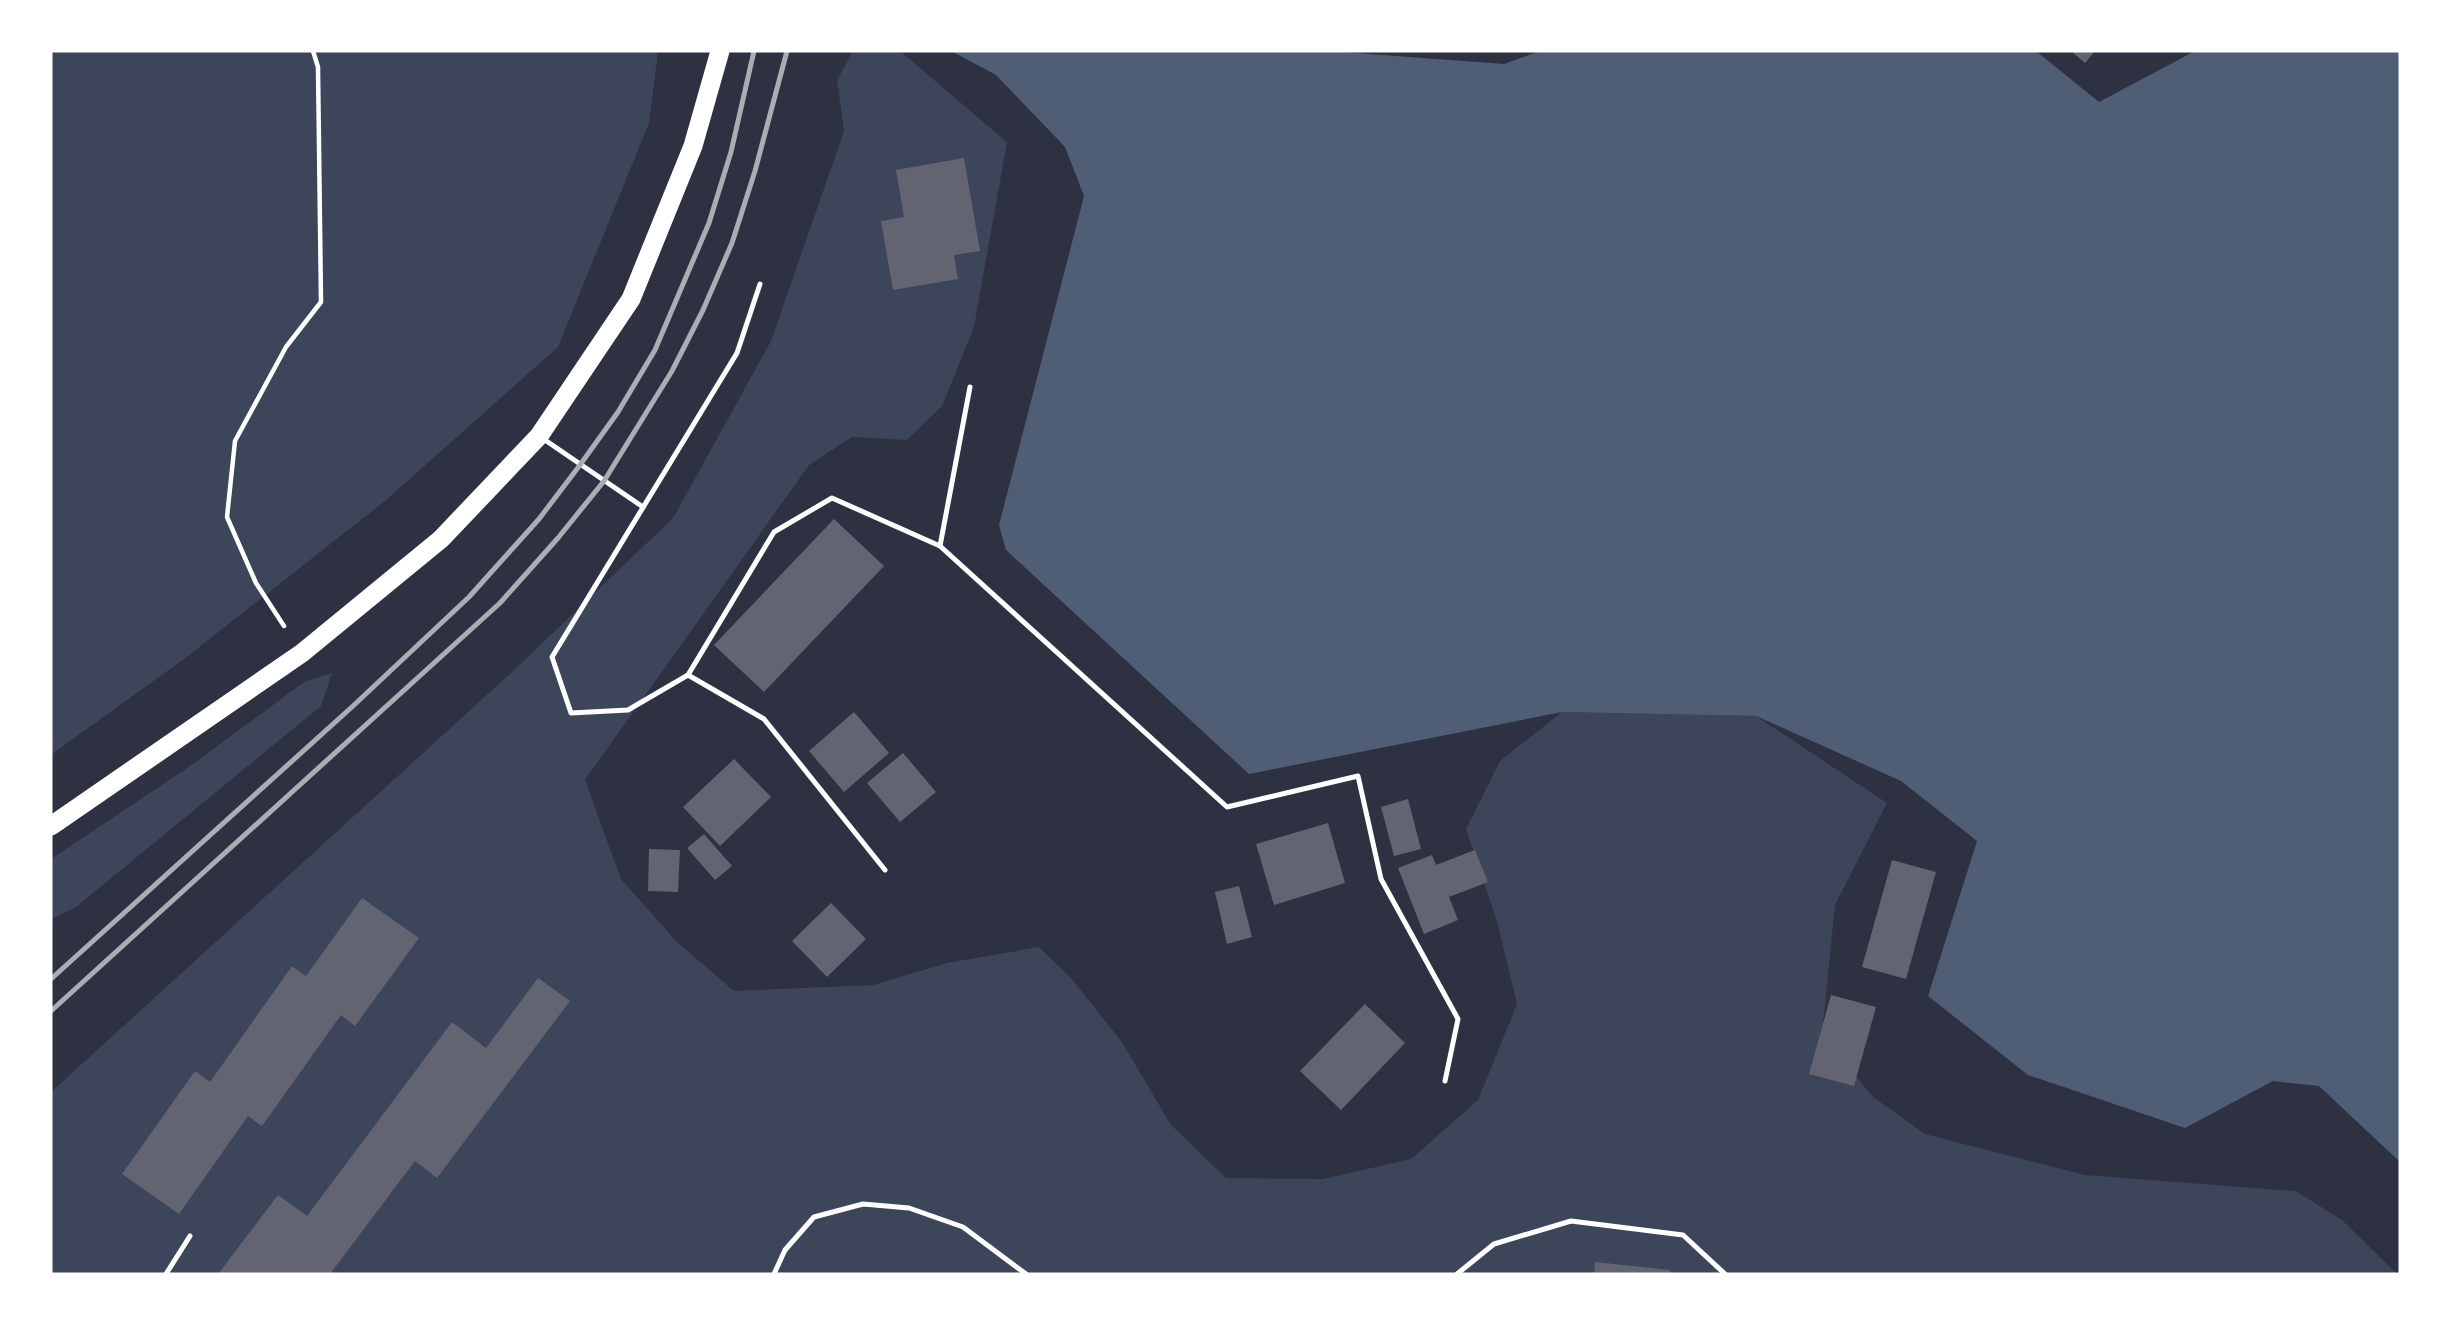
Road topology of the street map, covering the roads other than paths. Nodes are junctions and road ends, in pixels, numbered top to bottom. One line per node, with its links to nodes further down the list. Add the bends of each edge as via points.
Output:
1 (720, 51): 4 (highway, via 693,146 631,299)
2 (760, 284): 5 (lane, via 737,353)
3 (970, 387): 6 (lane)
4 (539, 436): 5 (lane); 8 (highway, via 441,539 302,653)
5 (643, 507): 7 (lane, via 552,657 571,713 628,710)
6 (940, 546): 7 (lane, via 832,498 774,532); 10 (lane, via 1227,807 1358,776 1381,879 1458,1019)
7 (688, 674): 9 (lane, via 764,719)
8 (51, 826)
9 (885, 870)
10 (1445, 1080)
11 (190, 1236): 12 (lane)
12 (166, 1274)
13 (774, 1274): 14 (lane, via 785,1250 814,1217 863,1204 909,1208 963,1227)
14 (1026, 1274)
15 (1457, 1274): 16 (lane, via 1494,1244 1572,1221 1683,1235)
16 (1725, 1274)

